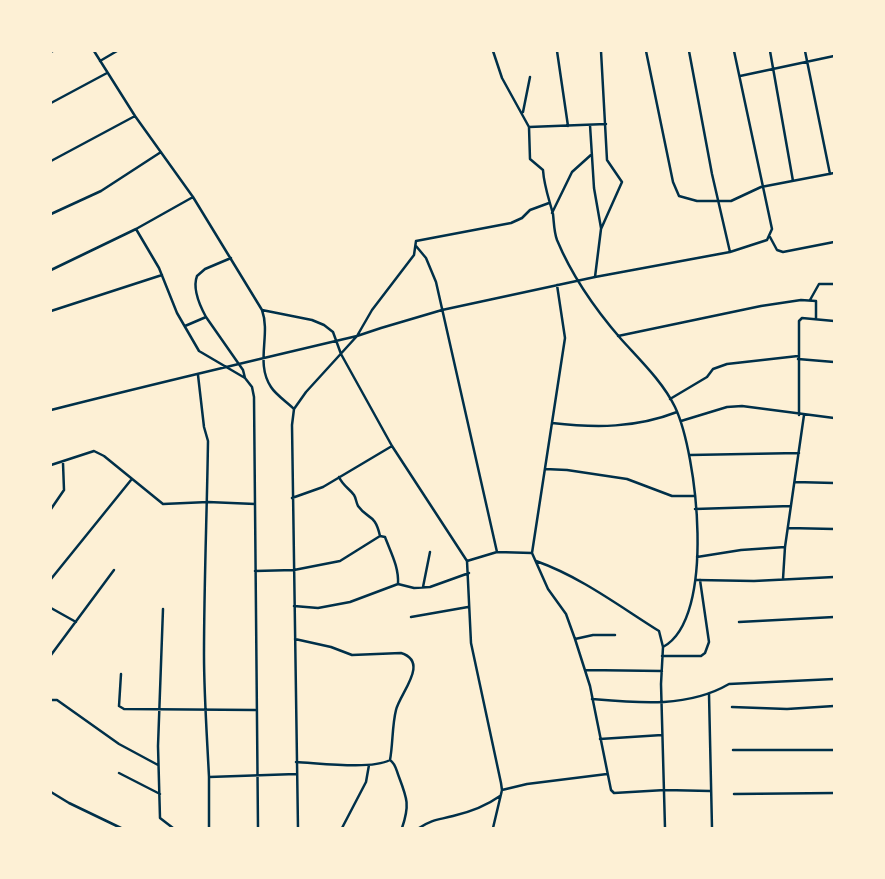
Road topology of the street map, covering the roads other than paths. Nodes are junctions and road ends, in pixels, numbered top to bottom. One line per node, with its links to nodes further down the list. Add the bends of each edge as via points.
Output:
1 (94, 51): 12 (street)
2 (117, 51): 12 (street)
3 (493, 51): 19 (street, via 502,78)
4 (557, 51): 23 (street)
5 (601, 51): 21 (street)
6 (646, 51): 32 (street, via 677,194 697,201)
7 (690, 51): 32 (street)
8 (734, 51): 17 (street)
9 (770, 51): 14 (street)
10 (805, 51): 13 (street)
11 (834, 56): 13 (street)
12 (100, 61): 15 (street)
13 (807, 61): 14 (street); 28 (street)
14 (773, 69): 17 (street); 29 (street)
15 (108, 73): 18 (street); 20 (street)
16 (530, 77): 19 (street)
17 (739, 77): 30 (street)
18 (51, 103)
19 (523, 113): 24 (street)
20 (135, 116): 25 (street); 27 (street)
21 (606, 124): 22 (street); 37 (street, via 607,160 622,182)
22 (590, 125): 23 (street); 26 (street)
23 (568, 126): 24 (street)
24 (529, 127): 33 (street, via 530,159 543,170)
25 (162, 152): 31 (street); 35 (street, via 102,191)
26 (592, 154): 34 (street, via 572,172); 37 (street)
27 (51, 161)
28 (832, 173): 29 (street)
29 (794, 181): 30 (street)
30 (761, 186): 32 (street, via 733,200); 38 (street, via 772,229)
31 (193, 197): 36 (street); 42 (street)
32 (719, 202): 41 (street)
33 (549, 203): 34 (street); 40 (street, via 510,223 416,241)
34 (552, 213): 46 (street, via 556,238)
35 (51, 214)
36 (136, 229): 43 (street); 44 (street)
37 (601, 229): 45 (street)
38 (770, 237): 39 (street, via 777,250 783,252); 41 (street)
39 (834, 242)
40 (415, 246): 51 (street, via 426,258); 57 (street, via 414,255 372,310)
41 (730, 252): 45 (street)
42 (231, 258): 50 (street); 53 (street, via 197,276 200,307)
43 (51, 270)
44 (162, 275): 52 (street); 56 (street)
45 (594, 277): 46 (street)
46 (577, 281): 48 (street); 58 (street)
47 (834, 284): 49 (street, via 819,284)
48 (557, 285): 51 (street); 76 (street, via 565,338)
49 (810, 300): 54 (street, via 817,302); 58 (street, via 761,306)
50 (262, 310): 59 (street, via 324,325 333,332); 61 (street, via 267,323)
51 (442, 310): 57 (street); 99 (street)
52 (51, 311)
53 (206, 316): 56 (street); 63 (street)
54 (816, 319): 55 (street); 62 (street, via 800,319)
55 (834, 321)
56 (184, 326): 65 (street, via 199,351)
57 (357, 336): 59 (street); 60 (street)
58 (618, 336): 68 (street)
59 (336, 341): 60 (street); 61 (street)
60 (341, 354): 69 (street); 77 (street)
61 (263, 356): 63 (street); 69 (street, via 265,375 272,388)
62 (798, 358): 64 (street); 68 (street, via 727,364 714,369 707,377); 72 (street)
63 (238, 362): 65 (street); 67 (street)
64 (834, 362)
65 (224, 367): 66 (street); 67 (street)
66 (198, 375): 70 (street); 89 (street, via 208,441)
67 (246, 378): 90 (street, via 254,397)
68 (670, 399): 71 (street)
69 (294, 409): 88 (street)
70 (51, 410)
71 (677, 412): 75 (street); 76 (street, via 655,420 613,427)
72 (799, 415): 73 (street); 75 (street, via 734,406)
73 (804, 415): 74 (street); 78 (street)
74 (834, 418)
75 (681, 421): 79 (street)
76 (552, 423): 82 (street)
77 (392, 446): 83 (street); 102 (street)
78 (799, 453): 79 (street); 85 (street)
79 (690, 455): 87 (street)
80 (63, 462): 81 (street); 84 (street, via 98,452); 92 (street, via 64,490)
81 (51, 465)
82 (546, 469): 87 (street, via 627,479 672,496); 100 (street)
83 (339, 477): 88 (street, via 324,487); 96 (street, via 358,505 373,517)
84 (131, 480): 89 (street, via 163,504); 109 (street)
85 (795, 482): 86 (street); 91 (street)
86 (834, 483)
87 (694, 496): 93 (street)
88 (292, 498): 105 (street)
89 (208, 502): 90 (street); 139 (street, via 204,656)
90 (255, 504): 106 (street)
91 (791, 506): 93 (street); 94 (street)
92 (51, 509)
93 (695, 509): 101 (street)
94 (788, 528): 95 (street); 97 (street)
95 (834, 529)
96 (380, 536): 105 (street, via 340,561); 112 (street, via 384,537 393,557 399,573)
97 (785, 548): 101 (street); 110 (street)
98 (430, 552): 113 (street)
99 (497, 552): 100 (street); 102 (street)
100 (532, 553): 103 (street)
101 (698, 557): 111 (street)
102 (467, 561): 107 (street)
103 (536, 561): 124 (street, via 548,589 566,614); 125 (street, via 587,584 659,631)
104 (114, 570): 120 (street)
105 (294, 570): 106 (street); 114 (street)
106 (255, 571): 140 (street)
107 (469, 573): 113 (street); 116 (street)
108 (834, 576): 110 (street)
109 (51, 579)
110 (783, 579): 111 (street)
111 (698, 580): 125 (street, via 679,632); 127 (street, via 709,642 707,650 701,656)
112 (398, 584): 113 (street); 114 (street, via 350,602 318,608)
113 (423, 587)
114 (294, 606): 123 (street)
115 (51, 608): 120 (street)
116 (468, 608): 118 (street); 154 (street, via 471,644)
117 (162, 609): 138 (street)
118 (411, 617)
119 (834, 617): 121 (street)
120 (77, 622): 126 (street)
121 (739, 622)
122 (615, 635): 124 (street)
123 (295, 639): 145 (street, via 352,655 401,653 412,658 411,680 396,708); 146 (street)
124 (575, 639): 128 (street)
125 (663, 647): 127 (street)
126 (51, 655)
127 (662, 656): 129 (street)
128 (585, 670): 129 (street); 133 (street)
129 (662, 671): 135 (street)
130 (121, 674): 138 (street, via 120,708)
131 (834, 679): 132 (street, via 744,682 729,684)
132 (709, 694): 135 (street); 156 (street)
133 (592, 699): 135 (street); 142 (street)
134 (51, 700): 148 (street, via 55,699 119,744)
135 (663, 703): 141 (street)
136 (834, 706): 137 (street, via 786,709)
137 (732, 707)
138 (160, 710): 139 (street); 148 (street)
139 (207, 710): 140 (street); 153 (street)
140 (255, 710): 152 (street)
141 (662, 735): 142 (street); 155 (street)
142 (600, 739): 151 (street)
143 (733, 750): 144 (street)
144 (834, 750)
145 (390, 760): 147 (street); 168 (street, via 396,766 406,793 407,814)
146 (296, 762): 147 (street); 150 (street)
147 (369, 765): 167 (street, via 366,782)
148 (158, 766): 159 (street)
149 (119, 773): 159 (street)
150 (296, 774): 152 (street); 166 (street)
151 (606, 774): 154 (street); 155 (street, via 610,790 614,793)
152 (257, 775): 153 (street); 165 (street)
153 (208, 777): 164 (street)
154 (502, 790): 161 (street)
155 (665, 790): 156 (street); 171 (street)
156 (710, 791): 172 (street)
157 (51, 792): 162 (street)
158 (834, 793): 160 (street)
159 (160, 794): 163 (street, via 160,820)
160 (734, 794)
161 (500, 796): 169 (street, via 476,809 434,819); 170 (street)
162 (121, 828)
163 (173, 828)
164 (210, 828)
165 (258, 828)
166 (298, 828)
167 (342, 828)
168 (402, 828)
169 (419, 828)
170 (492, 828)
171 (665, 828)
172 (712, 828)

